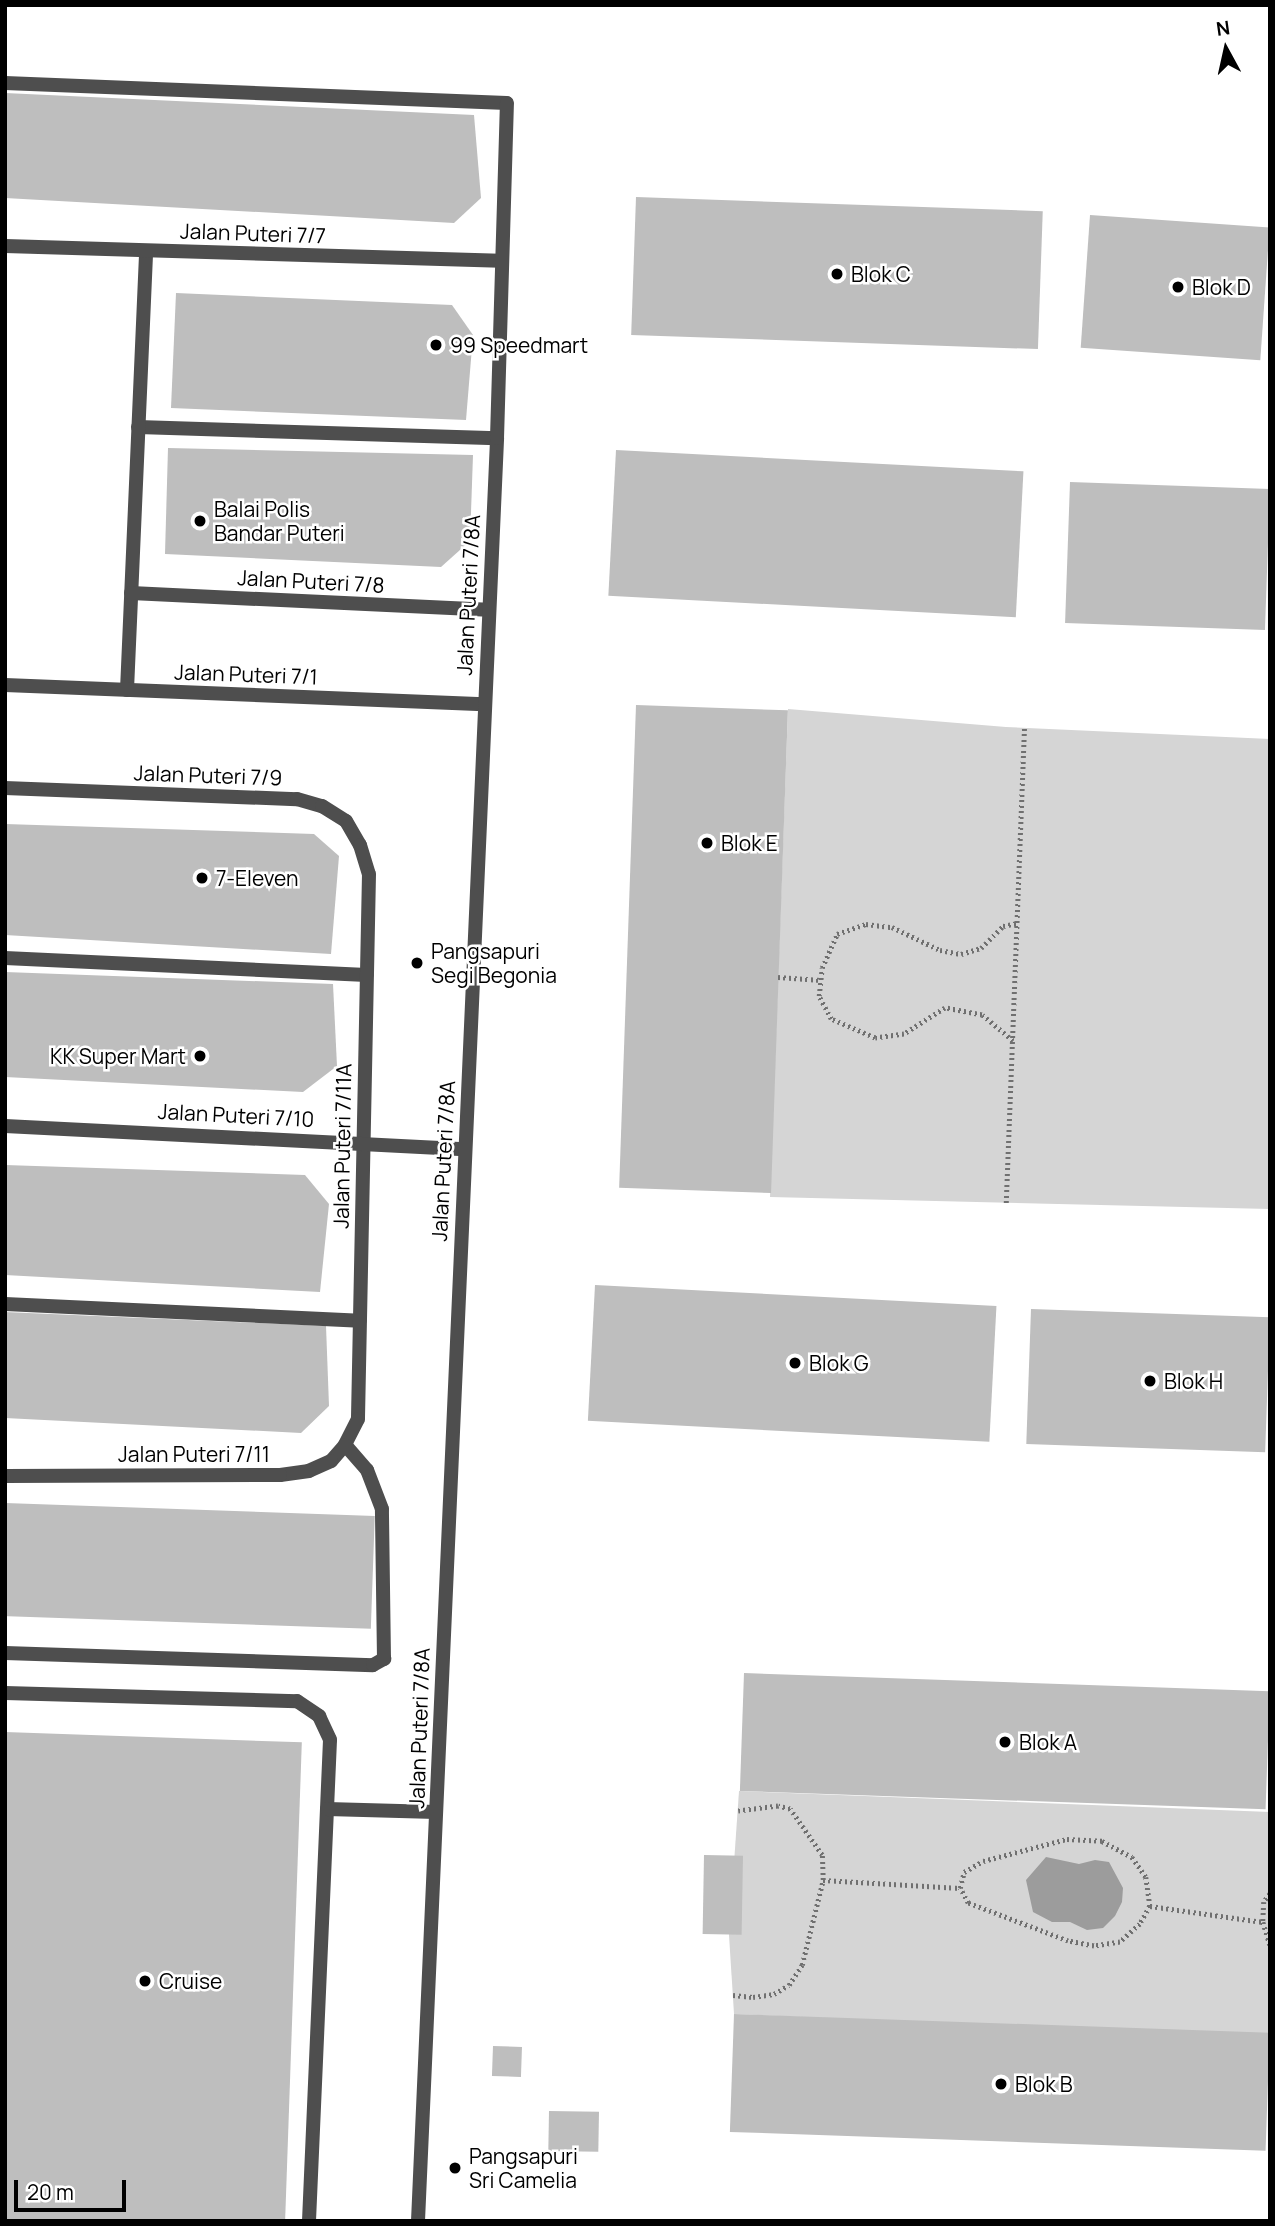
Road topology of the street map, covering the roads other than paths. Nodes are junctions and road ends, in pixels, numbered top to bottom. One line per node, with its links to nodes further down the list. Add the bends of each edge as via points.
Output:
1 (5, 83): 4 (street, Jalan Puteri 7/8A, via 507,103)
2 (5, 247): 3 (street, Jalan Puteri 7/7)
3 (146, 251): 4 (street, Jalan Puteri 7/7); 5 (street)
4 (500, 261): 6 (street, Jalan Puteri 7/8A)
5 (138, 427): 6 (street); 7 (street)
6 (496, 438): 8 (street, Jalan Puteri 7/8A)
7 (131, 593): 8 (street, Jalan Puteri 7/8); 10 (street)
8 (488, 610): 11 (street, Jalan Puteri 7/8A)
9 (5, 685): 10 (street, Jalan Puteri 7/1)
10 (127, 690): 11 (street, Jalan Puteri 7/1)
11 (484, 704): 18 (street, Jalan Puteri 7/8A)
12 (5, 788): 13 (street, Jalan Puteri 7/9, via 297,799 322,806 346,821)
13 (369, 874): 15 (street, Jalan Puteri 7/11A)
14 (5, 958): 15 (street)
15 (367, 975): 17 (street, Jalan Puteri 7/11A)
16 (5, 1126): 17 (street, Jalan Puteri 7/10)
17 (363, 1142): 18 (street, Jalan Puteri 7/10); 20 (street, Jalan Puteri 7/11A)
18 (464, 1149): 27 (street, Jalan Puteri 7/8A)
19 (5, 1304): 20 (street)
20 (360, 1321): 21 (street, Jalan Puteri 7/11A)
21 (358, 1419): 22 (street, Jalan Puteri 7/11)
22 (345, 1445): 23 (street, Jalan Puteri 7/11, via 331,1461 309,1471 280,1475); 24 (street, via 366,1470 382,1509 384,1659 373,1665)
23 (5, 1476)
24 (5, 1653)
25 (5, 1693): 26 (street, via 297,1701 319,1716 330,1740)
26 (327, 1809): 27 (street); 28 (street)
27 (436, 1812): 29 (street, Jalan Puteri 7/8A)
28 (309, 2221)
29 (418, 2221)

